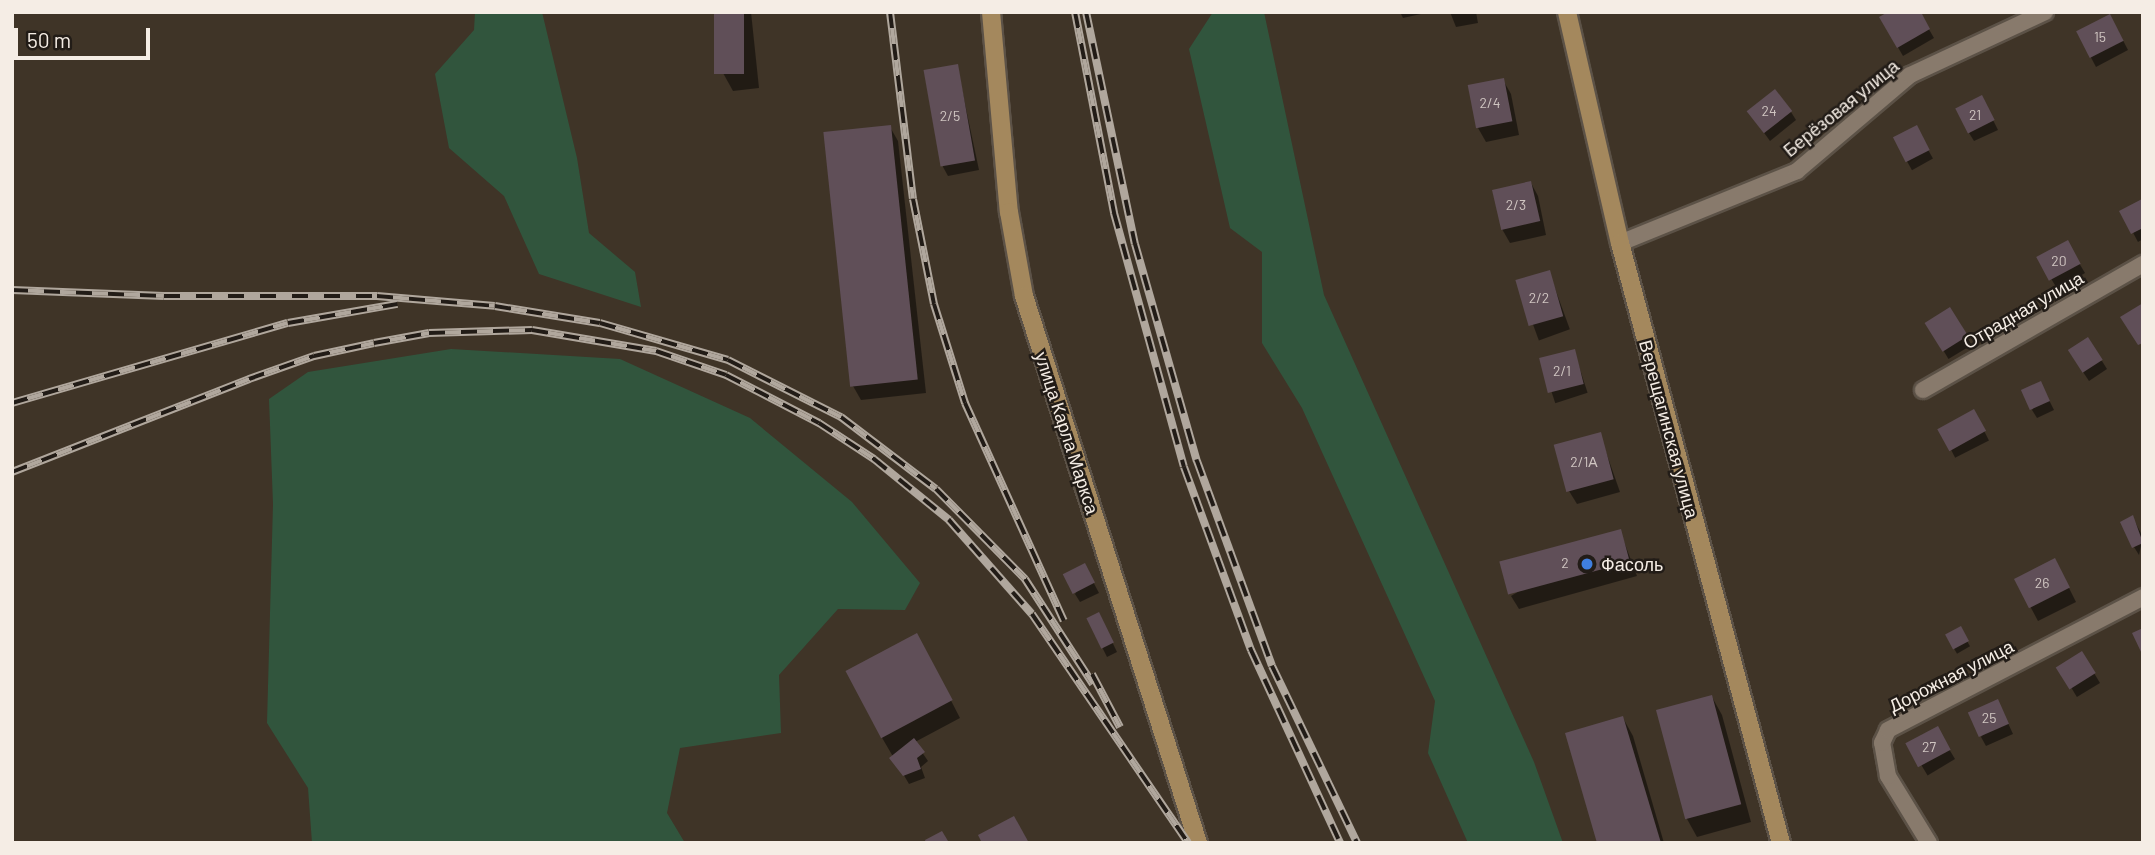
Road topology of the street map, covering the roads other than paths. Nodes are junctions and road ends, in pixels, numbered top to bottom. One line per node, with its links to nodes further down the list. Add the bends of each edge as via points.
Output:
1 (990, 12): 8 (main road, улица Карла Маркса, via 1009,212 1024,296)
2 (1567, 12): 4 (main road, Верещагинская улица)
3 (2045, 12): 4 (street, Берёзовая улица, via 1910,75 1797,171)
4 (1620, 243): 9 (main road, Верещагинская улица)
5 (2143, 264): 6 (street, Отрадная улица)
6 (1923, 390)
7 (2143, 597): 10 (street, Дорожная улица, via 1888,730 1882,743 1888,776)
8 (1198, 843)
9 (1781, 843)
10 (1929, 843)

